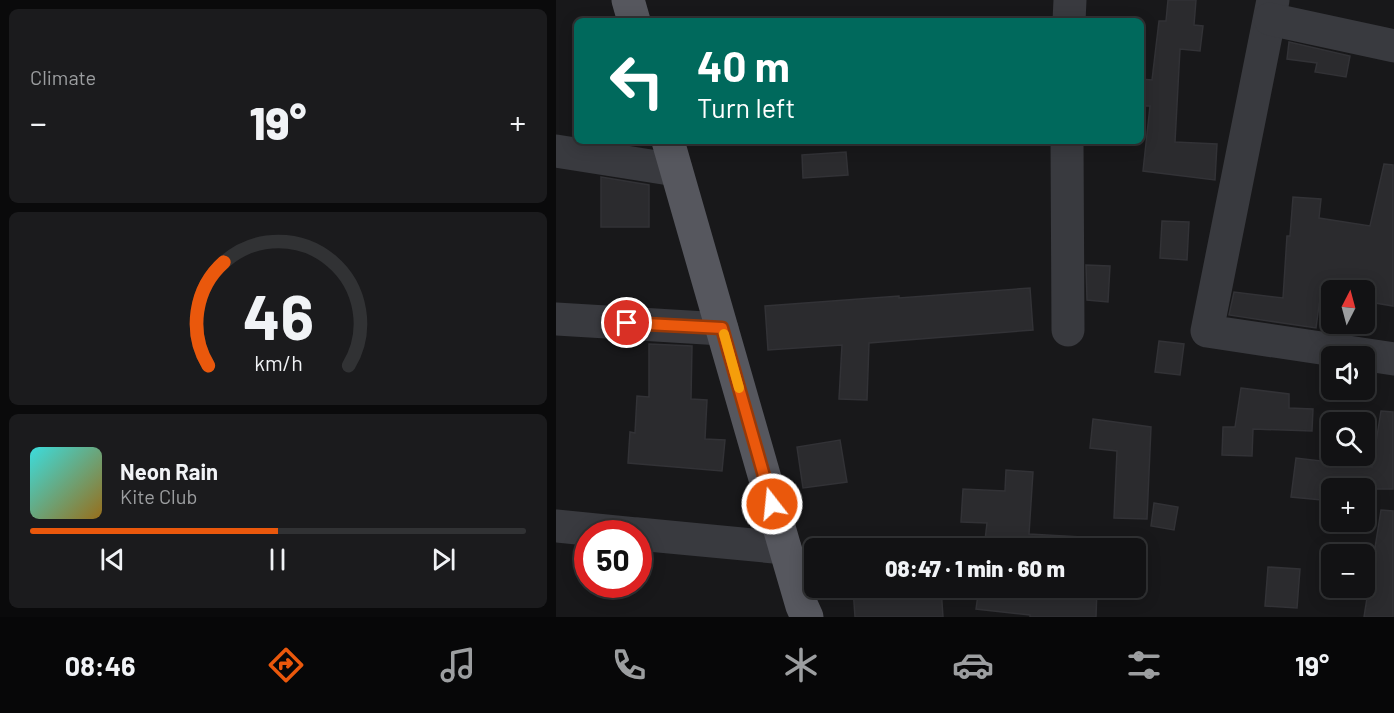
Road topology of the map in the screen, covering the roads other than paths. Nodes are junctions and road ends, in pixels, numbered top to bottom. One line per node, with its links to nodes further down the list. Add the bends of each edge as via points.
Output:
1 (628, 0): 4 (main road)
2 (1070, 0): 5 (street)
3 (1271, 10): 6 (street); 13 (street, via 1207,331)
4 (633, 18)
5 (1069, 18)
6 (1393, 46)
7 (1067, 144): 12 (street)
8 (556, 151): 9 (street)
9 (672, 155): 11 (main road)
10 (556, 319): 11 (street)
11 (722, 328): 17 (main road)
12 (1068, 330)
13 (1393, 359)
14 (556, 526): 15 (street)
15 (574, 528)
16 (652, 535): 17 (street)
17 (785, 548): 18 (main road)
18 (807, 617)

